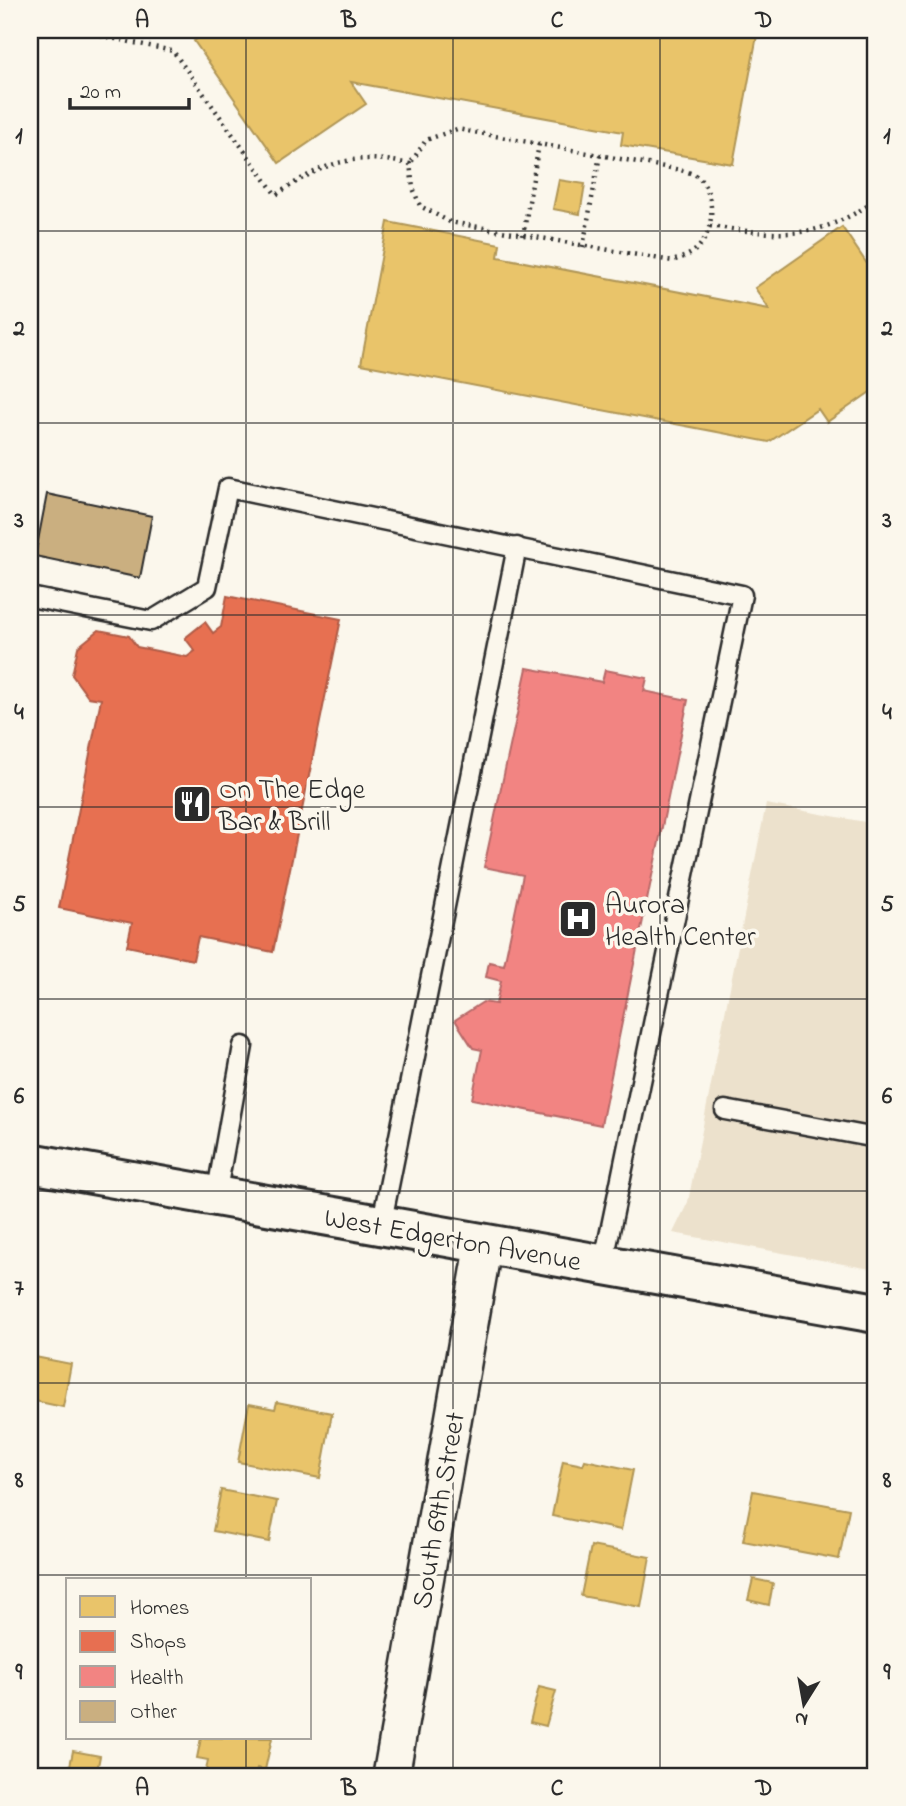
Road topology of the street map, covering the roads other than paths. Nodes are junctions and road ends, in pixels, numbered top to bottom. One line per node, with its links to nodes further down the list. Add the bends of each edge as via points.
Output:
1 (517, 547): 2 (lane, via 228,488 207,587 151,621); 8 (lane); 10 (lane, via 742,595)
2 (30, 597)
3 (243, 1046): 7 (lane)
4 (725, 1110): 5 (lane)
5 (876, 1138)
6 (30, 1163): 7 (street, West Edgerton Avenue)
7 (216, 1196): 8 (street, West Edgerton Avenue)
8 (381, 1226): 9 (street, West Edgerton Avenue)
9 (484, 1244): 10 (street, West Edgerton Avenue); 12 (street, South 69th Street)
10 (603, 1265): 11 (street, West Edgerton Avenue)
11 (876, 1314)
12 (391, 1776)

